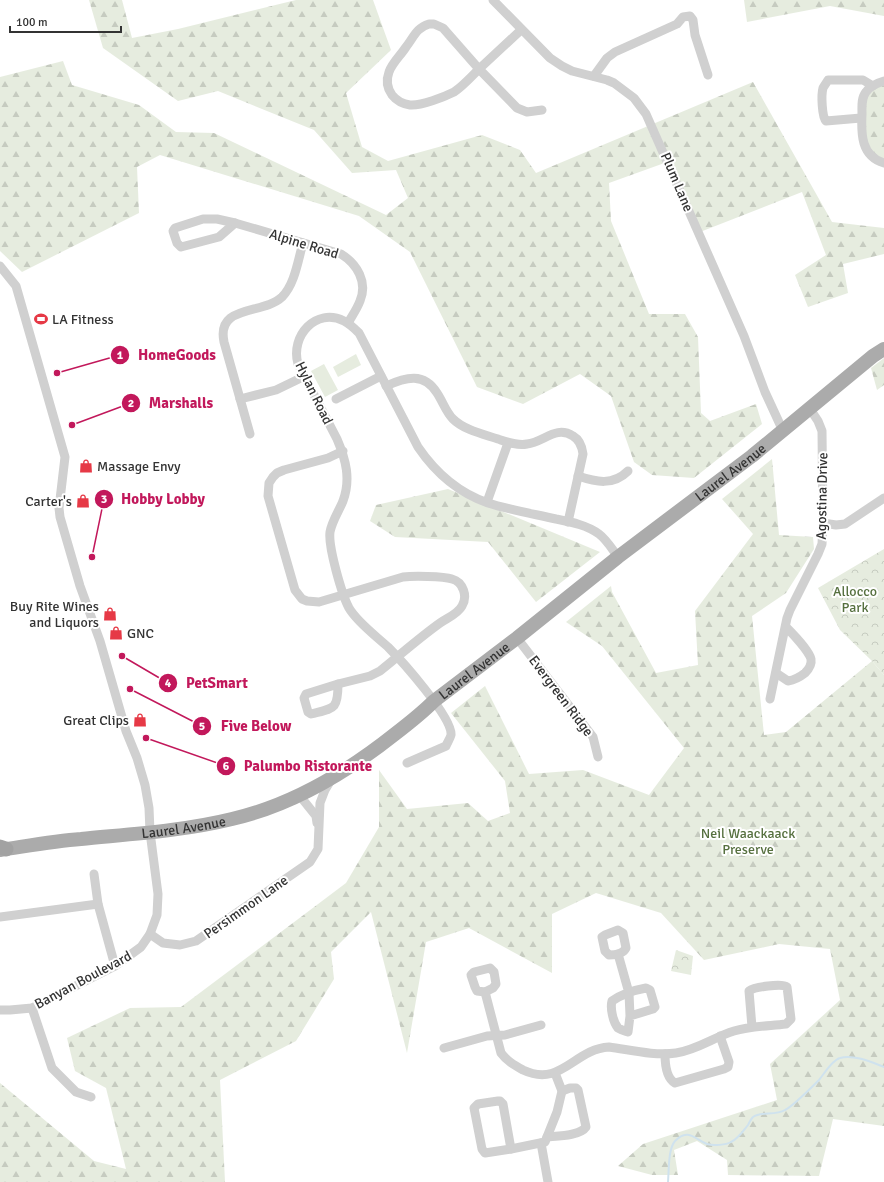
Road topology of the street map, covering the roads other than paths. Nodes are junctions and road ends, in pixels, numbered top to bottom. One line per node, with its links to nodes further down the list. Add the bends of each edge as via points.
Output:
1 (493, 0): 2 (street, Plum Lane)
2 (521, 30): 3 (street); 5 (street, Plum Lane, via 543,53 556,62 572,71)
3 (479, 70): 3 (street, via 444,28 429,24 418,28 412,40 389,69 388,86 397,100 410,105 417,104 453,92); 8 (street, via 517,108 527,112)
4 (708, 75): 5 (street, via 694,20 690,16 683,17 677,24 615,52 607,58)
5 (594, 76): 22 (street, Plum Lane, via 608,80 626,91 639,103 650,119)
6 (884, 81): 7 (street)
7 (873, 86): 9 (street, via 864,94); 9 (street, via 862,80 828,80 823,88 823,114 826,121)
8 (542, 110)
9 (861, 118): 10 (street, via 864,146 874,159)
10 (884, 163)
11 (235, 223): 11 (street, Alpine Road, via 219,237 181,247 173,231 179,226 208,219); 12 (street, Alpine Road)
12 (303, 243): 14 (street, Alpine Road, via 341,254 350,259 357,268 362,281 362,296); 19 (street, via 291,283 283,295 268,306 232,316 224,325 224,342)
13 (0, 266): 45 (street, Banyan Boulevard, via 16,286 64,450 66,461 60,495 60,517 126,731 142,771 149,808)
14 (348, 323): 16 (street, Hylan Road, via 325,318 311,324 302,332 297,342 296,354); 17 (street, via 359,333)
15 (884, 349): 21 (main road, Laurel Avenue)
16 (305, 376): 19 (street, via 276,390); 25 (street, Hylan Road)
17 (381, 376): 18 (street); 20 (street)
18 (386, 386): 24 (street, via 406,378 421,379 433,387 449,415 459,424); 29 (street, via 418,447 430,463 454,485)
19 (240, 399): 23 (street)
20 (336, 399)
21 (810, 409): 22 (main road, Laurel Avenue); 31 (street, Agostina Drive, via 822,431)
22 (783, 431): 32 (main road, Laurel Avenue)
23 (250, 434)
24 (508, 443): 27 (street, via 530,444 557,432 570,434 582,447); 29 (street)
25 (343, 451): 33 (street, Hylan Road, via 347,485 329,539); 33 (street, via 278,473 269,483 268,496 297,593 302,599 312,602 325,601)
26 (628, 471): 27 (street, via 619,478 605,482)
27 (578, 476): 30 (street)
28 (884, 498): 31 (street, via 845,524)
29 (487, 502): 30 (street)
30 (568, 522): 32 (street, via 590,528 600,535)
31 (823, 523): 34 (street, Agostina Drive, via 820,550 790,610)
32 (618, 557): 35 (main road, Laurel Avenue)
33 (344, 594): 36 (street, Hylan Road, via 354,614); 36 (street, via 411,576 450,578 459,583 465,596 462,607)
34 (786, 627): 37 (street, Agostina Drive); 37 (street, via 810,656 811,664 809,669 793,680 788,681)
35 (517, 638): 40 (main road, Laurel Avenue); 41 (street, Evergreen Ridge, via 593,736)
36 (397, 657): 38 (street, via 375,673); 40 (street, Hylan Road)
37 (776, 673): 39 (street, Agostina Drive)
38 (338, 684)
39 (770, 699)
40 (434, 701): 42 (street, Hylan Road, via 450,726 451,735 446,746); 43 (main road, Laurel Avenue, via 388,740)
41 (598, 757)
42 (407, 763)
43 (332, 779): 44 (main road, Laurel Avenue); 46 (street, Persimmon Lane, via 320,803)
44 (300, 796): 45 (main road, Laurel Avenue, via 233,819); 46 (street, Persimmon Lane, via 316,816)
45 (150, 832): 47 (main road, Laurel Avenue); 51 (street, Banyan Boulevard, via 158,894 157,916)
46 (319, 832): 51 (street, Persimmon Lane, via 318,849 310,862 196,941 180,945 163,943)
47 (2, 849)
48 (94, 874): 49 (street)
49 (98, 904): 50 (street); 53 (street)
50 (0, 917)
51 (150, 934): 53 (street, Banyan Boulevard, via 141,948)
52 (618, 954): 55 (street)
53 (115, 966): 56 (street, Banyan Boulevard)
54 (485, 992): 54 (street, via 476,989 471,975 490,968 494,972 496,984); 61 (street)
55 (629, 993): 58 (street); 58 (street, via 648,988 655,1007); 58 (street, via 611,1004 614,1021 620,1029 628,1032)
56 (32, 1008): 57 (street, Banyan Boulevard); 67 (street, via 52,1068 76,1092)
57 (0, 1010)
58 (630, 1016)
59 (541, 1025): 61 (street, via 505,1035)
60 (752, 1027): 60 (street, via 749,991 785,985 791,1016 789,1022); 62 (street)
61 (495, 1035): 63 (street); 65 (street, via 501,1053 512,1064 534,1074)
62 (720, 1036): 64 (street, via 696,1048); 64 (street, via 729,1062 728,1067 724,1069 675,1083 670,1079)
63 (444, 1048)
64 (665, 1054): 65 (street, via 601,1048 588,1052)
65 (555, 1073): 66 (street)
66 (562, 1091): 68 (street, via 557,1112); 68 (street, via 570,1088 578,1090 586,1127 582,1132)
67 (91, 1096)
68 (544, 1140): 69 (street); 70 (street)
69 (511, 1149): 69 (street, via 485,1153 482,1149 474,1108 478,1104 500,1101)
70 (548, 1182)

